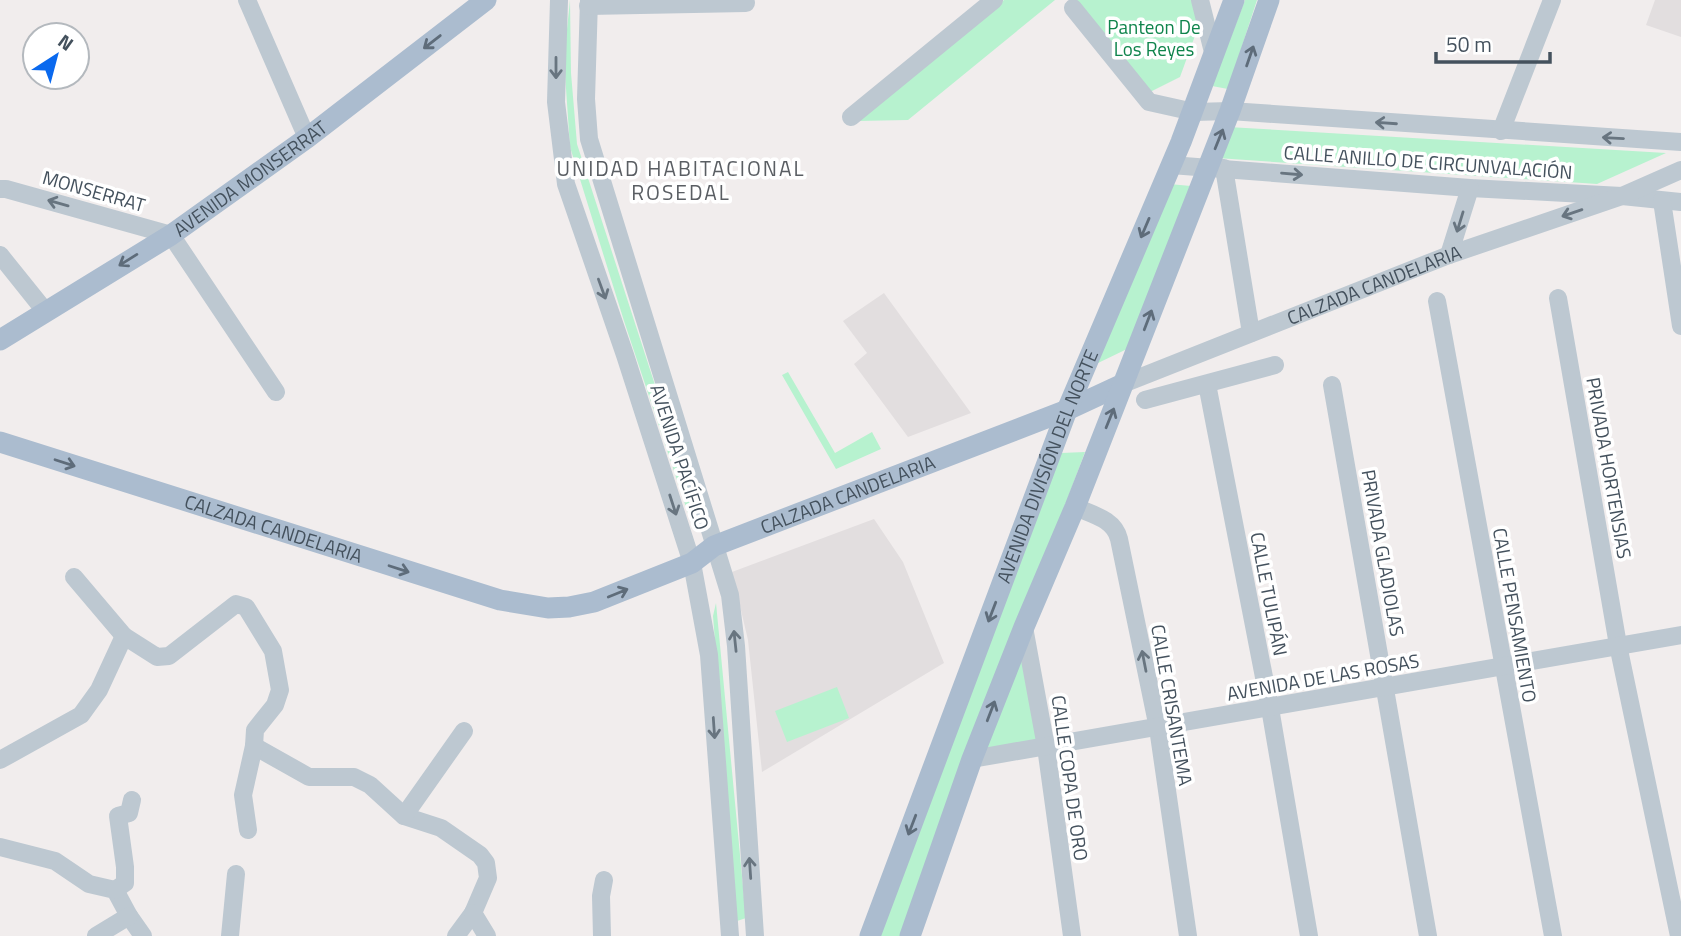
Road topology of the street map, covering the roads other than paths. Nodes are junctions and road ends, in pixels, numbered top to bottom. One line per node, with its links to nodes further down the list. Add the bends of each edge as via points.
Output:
1 (247, 0): 17 (street)
2 (486, 0): 17 (main road, AVENIDA MONSERRAT, one-way to 17)
3 (559, 0): 46 (street, AVENIDA PACÍFICO, one-way to 46, via 556,102 566,184)
4 (994, 0): 15 (street)
5 (1200, 0): 12 (street)
6 (1234, 0): 12 (main road, AVENIDA DIVISIÓN DEL NORTE)
7 (1269, 0): 14 (main road, AVENIDA DIVISIÓN DEL NORTE, one-way to 7)
8 (1552, 0): 16 (street)
9 (588, 3): 10 (street); 45 (street, AVENIDA PACÍFICO, via 589,139)
10 (746, 3)
11 (1073, 8): 13 (street, CALLE ANILLO DE CIRCUNVALACIÓN, via 1149,102)
12 (1214, 56): 13 (main road, AVENIDA DIVISIÓN DEL NORTE)
13 (1194, 111): 14 (street, CALLE ANILLO DE CIRCUNVALACIÓN); 19 (main road, AVENIDA DIVISIÓN DEL NORTE)
14 (1230, 111): 16 (street, CALLE ANILLO DE CIRCUNVALACIÓN, one-way to 14); 20 (main road, AVENIDA DIVISIÓN DEL NORTE, one-way to 14)
15 (851, 117)
16 (1502, 131): 18 (street, CALLE ANILLO DE CIRCUNVALACIÓN, one-way to 16)
17 (307, 138): 27 (main road, AVENIDA MONSERRAT)
18 (1681, 142)
19 (1171, 165): 20 (street, CALLE ANILLO DE CIRCUNVALACIÓN); 42 (main road, AVENIDA DIVISIÓN DEL NORTE, one-way to 42)
20 (1216, 167): 23 (street, CALLE ANILLO DE CIRCUNVALACIÓN, one-way to 23); 34 (street); 37 (main road, AVENIDA DIVISIÓN DEL NORTE, one-way to 20)
21 (1681, 170): 24 (street, CALZADA CANDELARIA)
22 (2, 187): 27 (street, MONSERRAT, one-way to 22)
23 (1470, 188): 24 (street, CALLE ANILLO DE CIRCUNVALACIÓN); 29 (street, one-way to 29)
24 (1622, 196): 25 (street, CALLE ANILLO DE CIRCUNVALACIÓN); 29 (street, CALZADA CANDELARIA, one-way to 29)
25 (1662, 201): 26 (street, CALLE ANILLO DE CIRCUNVALACIÓN); 33 (street)
26 (1681, 202)
27 (170, 234): 32 (main road, AVENIDA MONSERRAT, one-way to 32); 40 (street)
28 (0, 255): 32 (street)
29 (1450, 255): 34 (street, CALZADA CANDELARIA)
30 (1558, 298): 51 (street, PRIVADA HORTENSIAS)
31 (1437, 302): 52 (street, CALLE PENSAMIENTO)
32 (46, 312): 35 (main road, AVENIDA MONSERRAT)
33 (1681, 326)
34 (1251, 332): 37 (street, CALZADA CANDELARIA)
35 (0, 340)
36 (1275, 365): 38 (street)
37 (1123, 384): 42 (main road, CALZADA CANDELARIA); 44 (main road, AVENIDA DIVISIÓN DEL NORTE, one-way to 37)
38 (1207, 384): 41 (street); 54 (street, CALLE TULIPÁN)
39 (1332, 386): 53 (street, PRIVADA GLADIOLAS)
40 (276, 392)
41 (1145, 400)
42 (1068, 410): 45 (main road, CALZADA CANDELARIA); 78 (main road, AVENIDA DIVISIÓN DEL NORTE, one-way to 78)
43 (0, 442): 46 (main road, CALZADA CANDELARIA, one-way to 46, via 524,606 569,607 594,602)
44 (1075, 507): 48 (main road, AVENIDA DIVISIÓN DEL NORTE); 55 (street, CALLE CRISANTEMA, one-way to 44, via 1117,530 1108,521)
45 (714, 545): 46 (main road, CALZADA CANDELARIA); 77 (street, AVENIDA PACÍFICO, one-way to 45, via 736,646 730,594)
46 (692, 563): 76 (street, AVENIDA PACÍFICO, one-way to 76, via 709,655)
47 (74, 577): 50 (street)
48 (1024, 626): 58 (street, CALLE COPA DE ORO); 59 (main road, AVENIDA DIVISIÓN DEL NORTE, one-way to 48)
49 (1681, 635): 51 (street, AVENIDA DE LAS ROSAS)
50 (124, 636): 57 (street, via 157,657 169,656 236,604 246,607 273,651 280,690 275,705 255,730); 60 (street, via 99,690 80,715)
51 (1618, 645): 52 (street, AVENIDA DE LAS ROSAS); 85 (street, PRIVADA HORTENSIAS)
52 (1502, 666): 53 (street, AVENIDA DE LAS ROSAS); 84 (street, CALLE PENSAMIENTO)
53 (1386, 687): 54 (street, AVENIDA DE LAS ROSAS); 83 (street, PRIVADA GLADIOLAS)
54 (1270, 708): 55 (street, AVENIDA DE LAS ROSAS); 82 (street, CALLE TULIPÁN)
55 (1157, 728): 58 (street, AVENIDA DE LAS ROSAS); 81 (street, CALLE CRISANTEMA)
56 (464, 731): 62 (street)
57 (254, 746): 62 (street, via 309,777 354,777 370,785); 63 (street, via 243,795)
58 (1046, 747): 59 (street, AVENIDA DE LAS ROSAS); 80 (street, CALLE COPA DE ORO)
59 (972, 759): 79 (main road, AVENIDA DIVISIÓN DEL NORTE)
60 (0, 760)
61 (132, 800): 67 (street, via 129,813 118,816 125,883)
62 (404, 816): 68 (street, via 441,828 486,863 488,878)
63 (248, 830)
64 (0, 846): 67 (street, via 55,861 89,884)
65 (236, 874): 72 (street)
66 (604, 880): 75 (street)
67 (115, 891): 69 (street)
68 (473, 913): 73 (street); 74 (street)
69 (129, 916): 70 (street); 71 (street)
70 (96, 936)
71 (143, 936)
72 (230, 936)
73 (456, 936)
74 (487, 936)
75 (603, 936)
76 (730, 936)
77 (755, 936)
78 (870, 936)
79 (910, 936)
80 (1072, 936)
81 (1188, 936)
82 (1309, 936)
83 (1428, 936)
84 (1553, 936)
85 (1679, 936)

